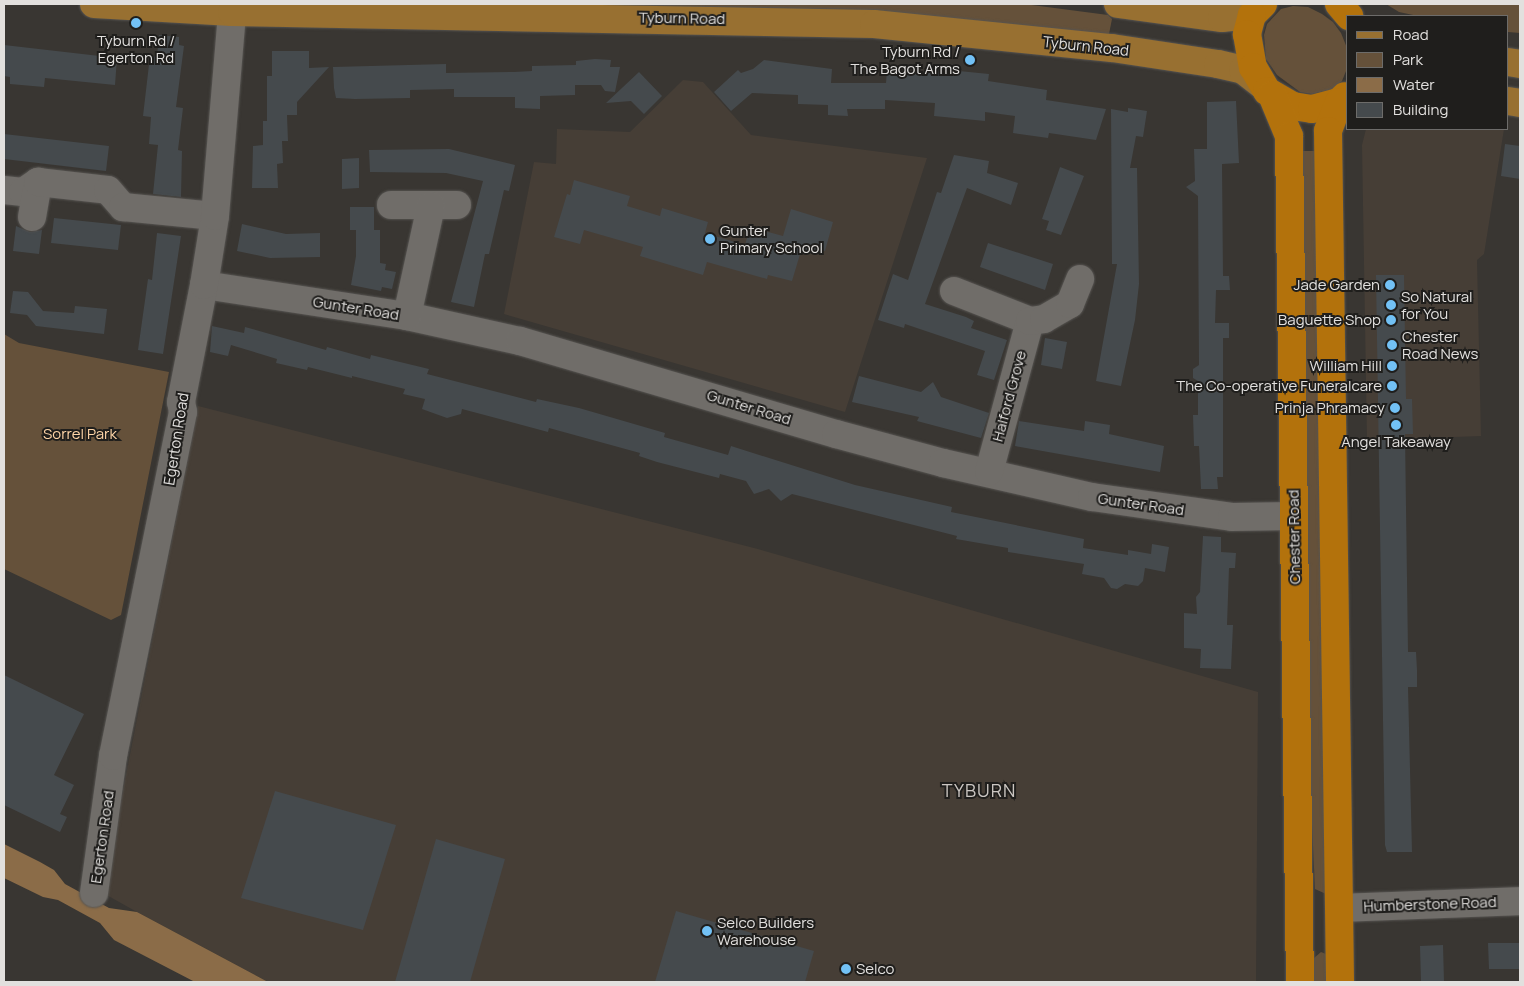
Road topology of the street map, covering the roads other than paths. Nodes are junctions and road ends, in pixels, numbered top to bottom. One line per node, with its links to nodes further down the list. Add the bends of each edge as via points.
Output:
1 (94, 4): 4 (main road, Tyburn Road)
2 (1118, 4): 5 (main road, via 1222,18)
3 (1339, 4): 6 (highway)
4 (232, 8): 7 (main road, Tyburn Road, via 874,24 1112,48 1210,63 1243,70); 14 (street, Egerton Road)
5 (1257, 9): 7 (highway, Chester Road, via 1247,34 1249,48)
6 (1348, 15)
7 (1267, 90): 8 (highway, via 1293,106 1312,110); 22 (highway, Chester Road, via 1289,136)
8 (1343, 98): 24 (highway, via 1328,131)
9 (38, 182): 10 (street, via 23,192); 14 (street, via 108,190 123,207); 15 (street)
10 (4, 190)
11 (391, 205): 13 (street)
12 (458, 205): 13 (street)
13 (430, 206): 19 (street)
14 (215, 216): 17 (street, Egerton Road)
15 (32, 217)
16 (1080, 279): 20 (street, via 1070,304 1044,319)
17 (204, 285): 19 (street, Gunter Road); 25 (street, Egerton Road, via 181,402 183,412 113,756)
18 (954, 291): 20 (street)
19 (408, 316): 21 (street, Gunter Road, via 520,341 836,434)
20 (1030, 321): 21 (street, Halford Grove)
21 (989, 472): 22 (street, Gunter Road, via 1092,497 1223,516)
22 (1294, 516): 23 (highway, Chester Road)
23 (1297, 731): 24 (highway); 28 (highway, Chester Road)
24 (1337, 732): 27 (highway)
25 (94, 893)
26 (1520, 901): 27 (street, Humberstone Road)
27 (1340, 908): 28 (highway); 30 (highway)
28 (1299, 909): 29 (highway, Chester Road)
29 (1300, 982)
30 (1340, 982)

